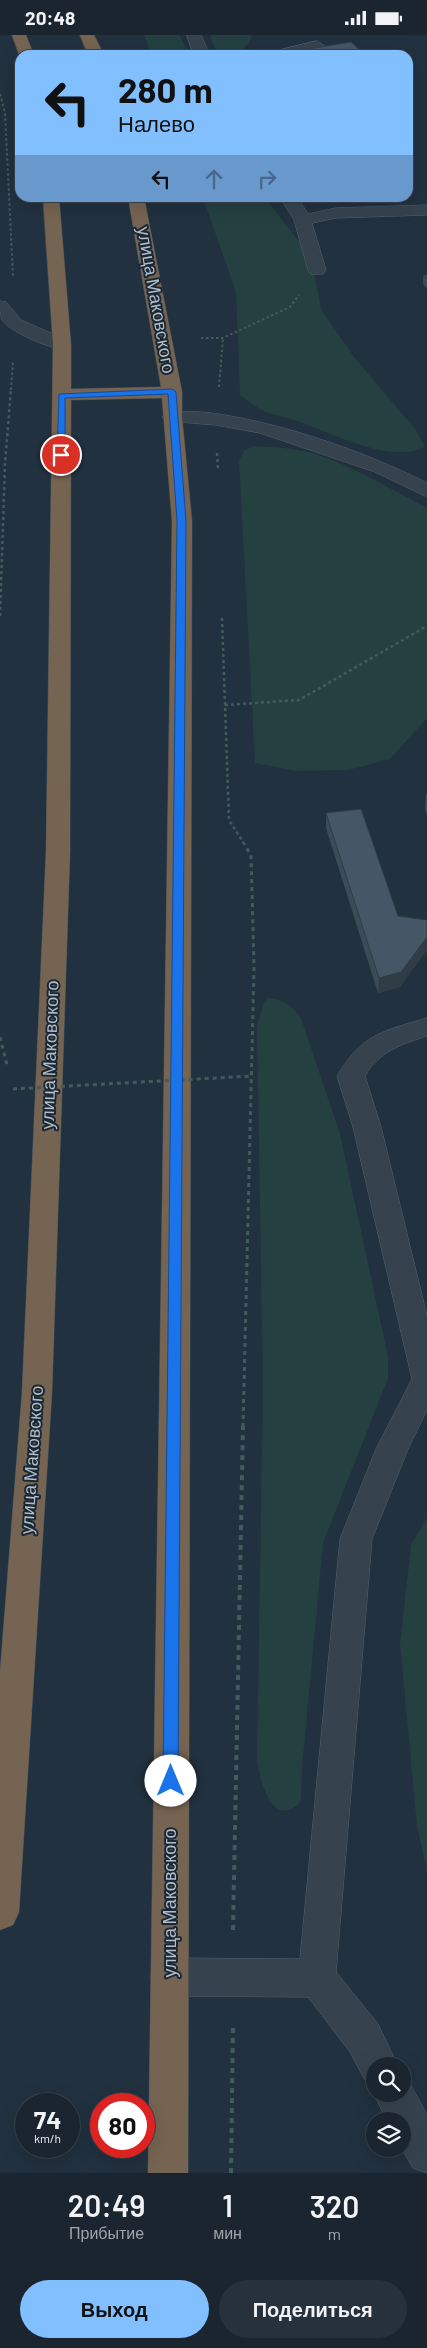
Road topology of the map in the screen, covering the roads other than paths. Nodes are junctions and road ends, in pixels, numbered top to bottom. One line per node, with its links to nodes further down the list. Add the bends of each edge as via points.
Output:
1 (19, 35): 5 (highway)
2 (88, 35): 6 (highway)
3 (194, 35): 7 (street)
4 (318, 46): 8 (street)
5 (24, 50)
6 (94, 50)
7 (200, 50)
8 (299, 50)
9 (51, 202): 16 (highway, улица Маковского)
10 (137, 202): 18 (highway, улица Маковского)
11 (291, 202): 13 (street)
12 (427, 210): 13 (street, via 336,213)
13 (303, 220): 14 (street)
14 (317, 270)
15 (0, 306): 16 (street, via 15,324)
16 (62, 345): 17 (highway, улица Маковского)
17 (62, 395): 18 (highway); 21 (highway, улица Маковского, via 58,852 37,1392)
18 (172, 405): 19 (street, via 216,419 264,428 373,465); 22 (highway, улица Маковского, via 182,521)
19 (427, 491)
20 (427, 1027): 23 (street, via 392,1037 376,1046 362,1057 350,1076 367,1127 427,1379 392,1449 356,1539)
21 (0, 1912)
22 (169, 1977): 23 (street); 27 (highway, улица Маковского)
23 (317, 1978): 24 (street, via 364,2038)
24 (374, 2057)
25 (398, 2102): 26 (street)
26 (427, 2154)
27 (168, 2173)

